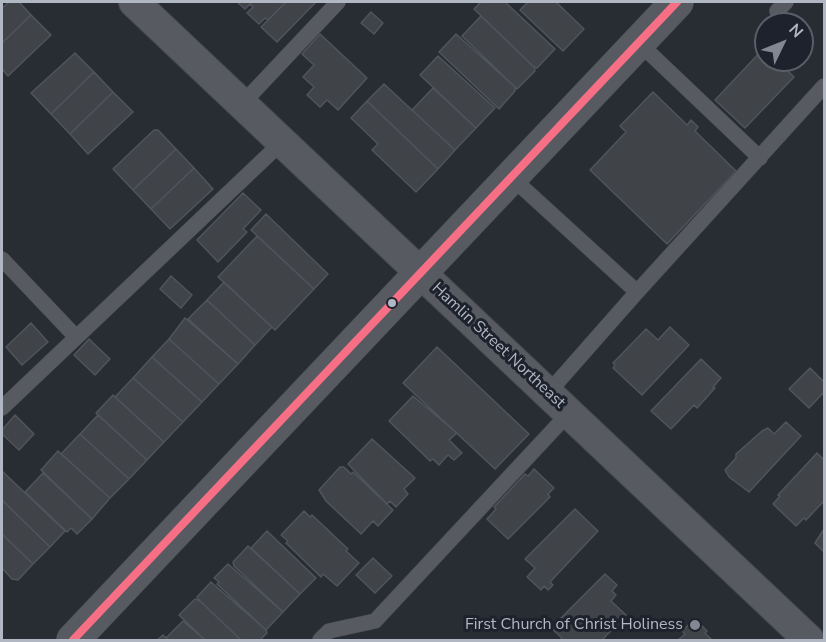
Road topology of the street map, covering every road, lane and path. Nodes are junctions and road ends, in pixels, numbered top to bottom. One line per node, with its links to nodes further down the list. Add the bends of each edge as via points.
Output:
1 (134, 2): 6 (street, Hamlin Street Northeast)
2 (338, 2): 6 (lane)
3 (677, 2): 4 (street)
4 (638, 42): 8 (lane); 9 (street)
5 (825, 86): 8 (lane)
6 (241, 105): 7 (street, Hamlin Street Northeast)
7 (281, 143): 11 (street, Hamlin Street Northeast); 13 (lane)
8 (760, 158): 12 (lane)
9 (510, 176): 11 (street); 12 (lane)
10 (2, 259): 13 (lane)
11 (420, 273): 14 (street, Hamlin Street Northeast); 17 (street)
12 (638, 292): 14 (lane)
13 (76, 337): 15 (lane)
14 (558, 403): 16 (street, Hamlin Street Northeast); 18 (lane, via 375,621 329,631)
15 (2, 408)
16 (797, 636)
17 (73, 640)
18 (320, 640)

